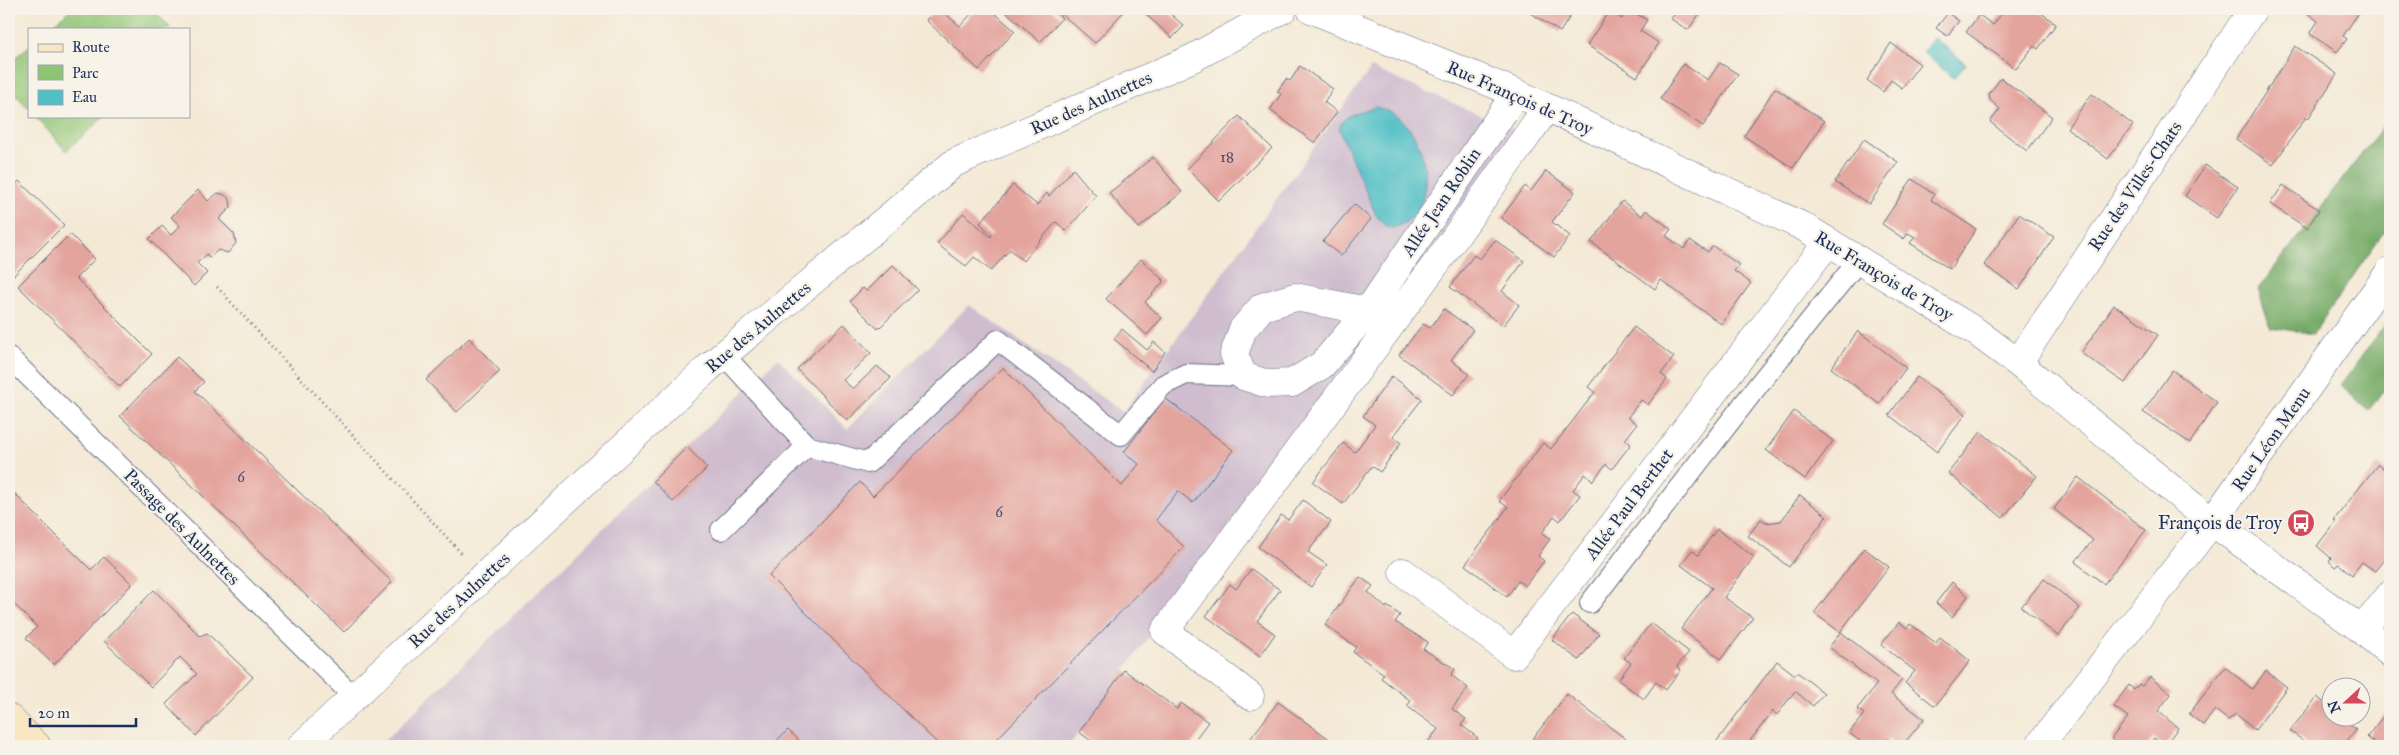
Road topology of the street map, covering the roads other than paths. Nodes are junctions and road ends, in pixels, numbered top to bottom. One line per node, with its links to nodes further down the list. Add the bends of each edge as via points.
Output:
1 (1284, 9): 10 (street, Rue des Aulnettes, via 1193,58 954,163)
2 (1311, 9): 4 (street, Rue François de Troy)
3 (2253, 9): 12 (street, Rue des Villes-Chats)
4 (1516, 93): 5 (street, Rue François de Troy); 9 (street, Allée Jean Roblin)
5 (1546, 109): 6 (street, Rue François de Troy, via 1804,227); 22 (street, via 1441,258 1164,631)
6 (1828, 242): 7 (street, Rue François de Troy); 17 (street, Allée Paul Berthet, via 1514,656)
7 (1859, 260): 12 (street, Rue François de Troy, via 1975,331); 19 (lane)
8 (2390, 271): 15 (street, Rue Léon Menu)
9 (1368, 311): 13 (street, Allée Jean Roblin, via 1322,365 1292,383 1268,384); 13 (street, via 1295,297 1262,307 1243,329 1234,354)
10 (724, 355): 14 (lane); 23 (street, Rue des Aulnettes)
11 (9, 357): 23 (lane, Passage des Aulnettes)
12 (2018, 364): 15 (street, Rue François de Troy)
13 (1243, 376): 14 (lane, via 1186,374 1163,385 1121,436 998,340 868,463)
14 (807, 446): 16 (lane)
15 (2212, 522): 20 (street, Rue François de Troy); 27 (street, Rue Léon Menu)
16 (721, 530)
17 (1403, 572)
18 (2390, 595): 20 (street)
19 (1590, 604)
20 (2362, 630): 21 (street, Rue François de Troy)
21 (2390, 653)
22 (1250, 696)
23 (354, 697): 26 (street, Rue des Aulnettes)
24 (9, 718): 25 (main road)
25 (37, 746)
26 (301, 746)
27 (2039, 746)

